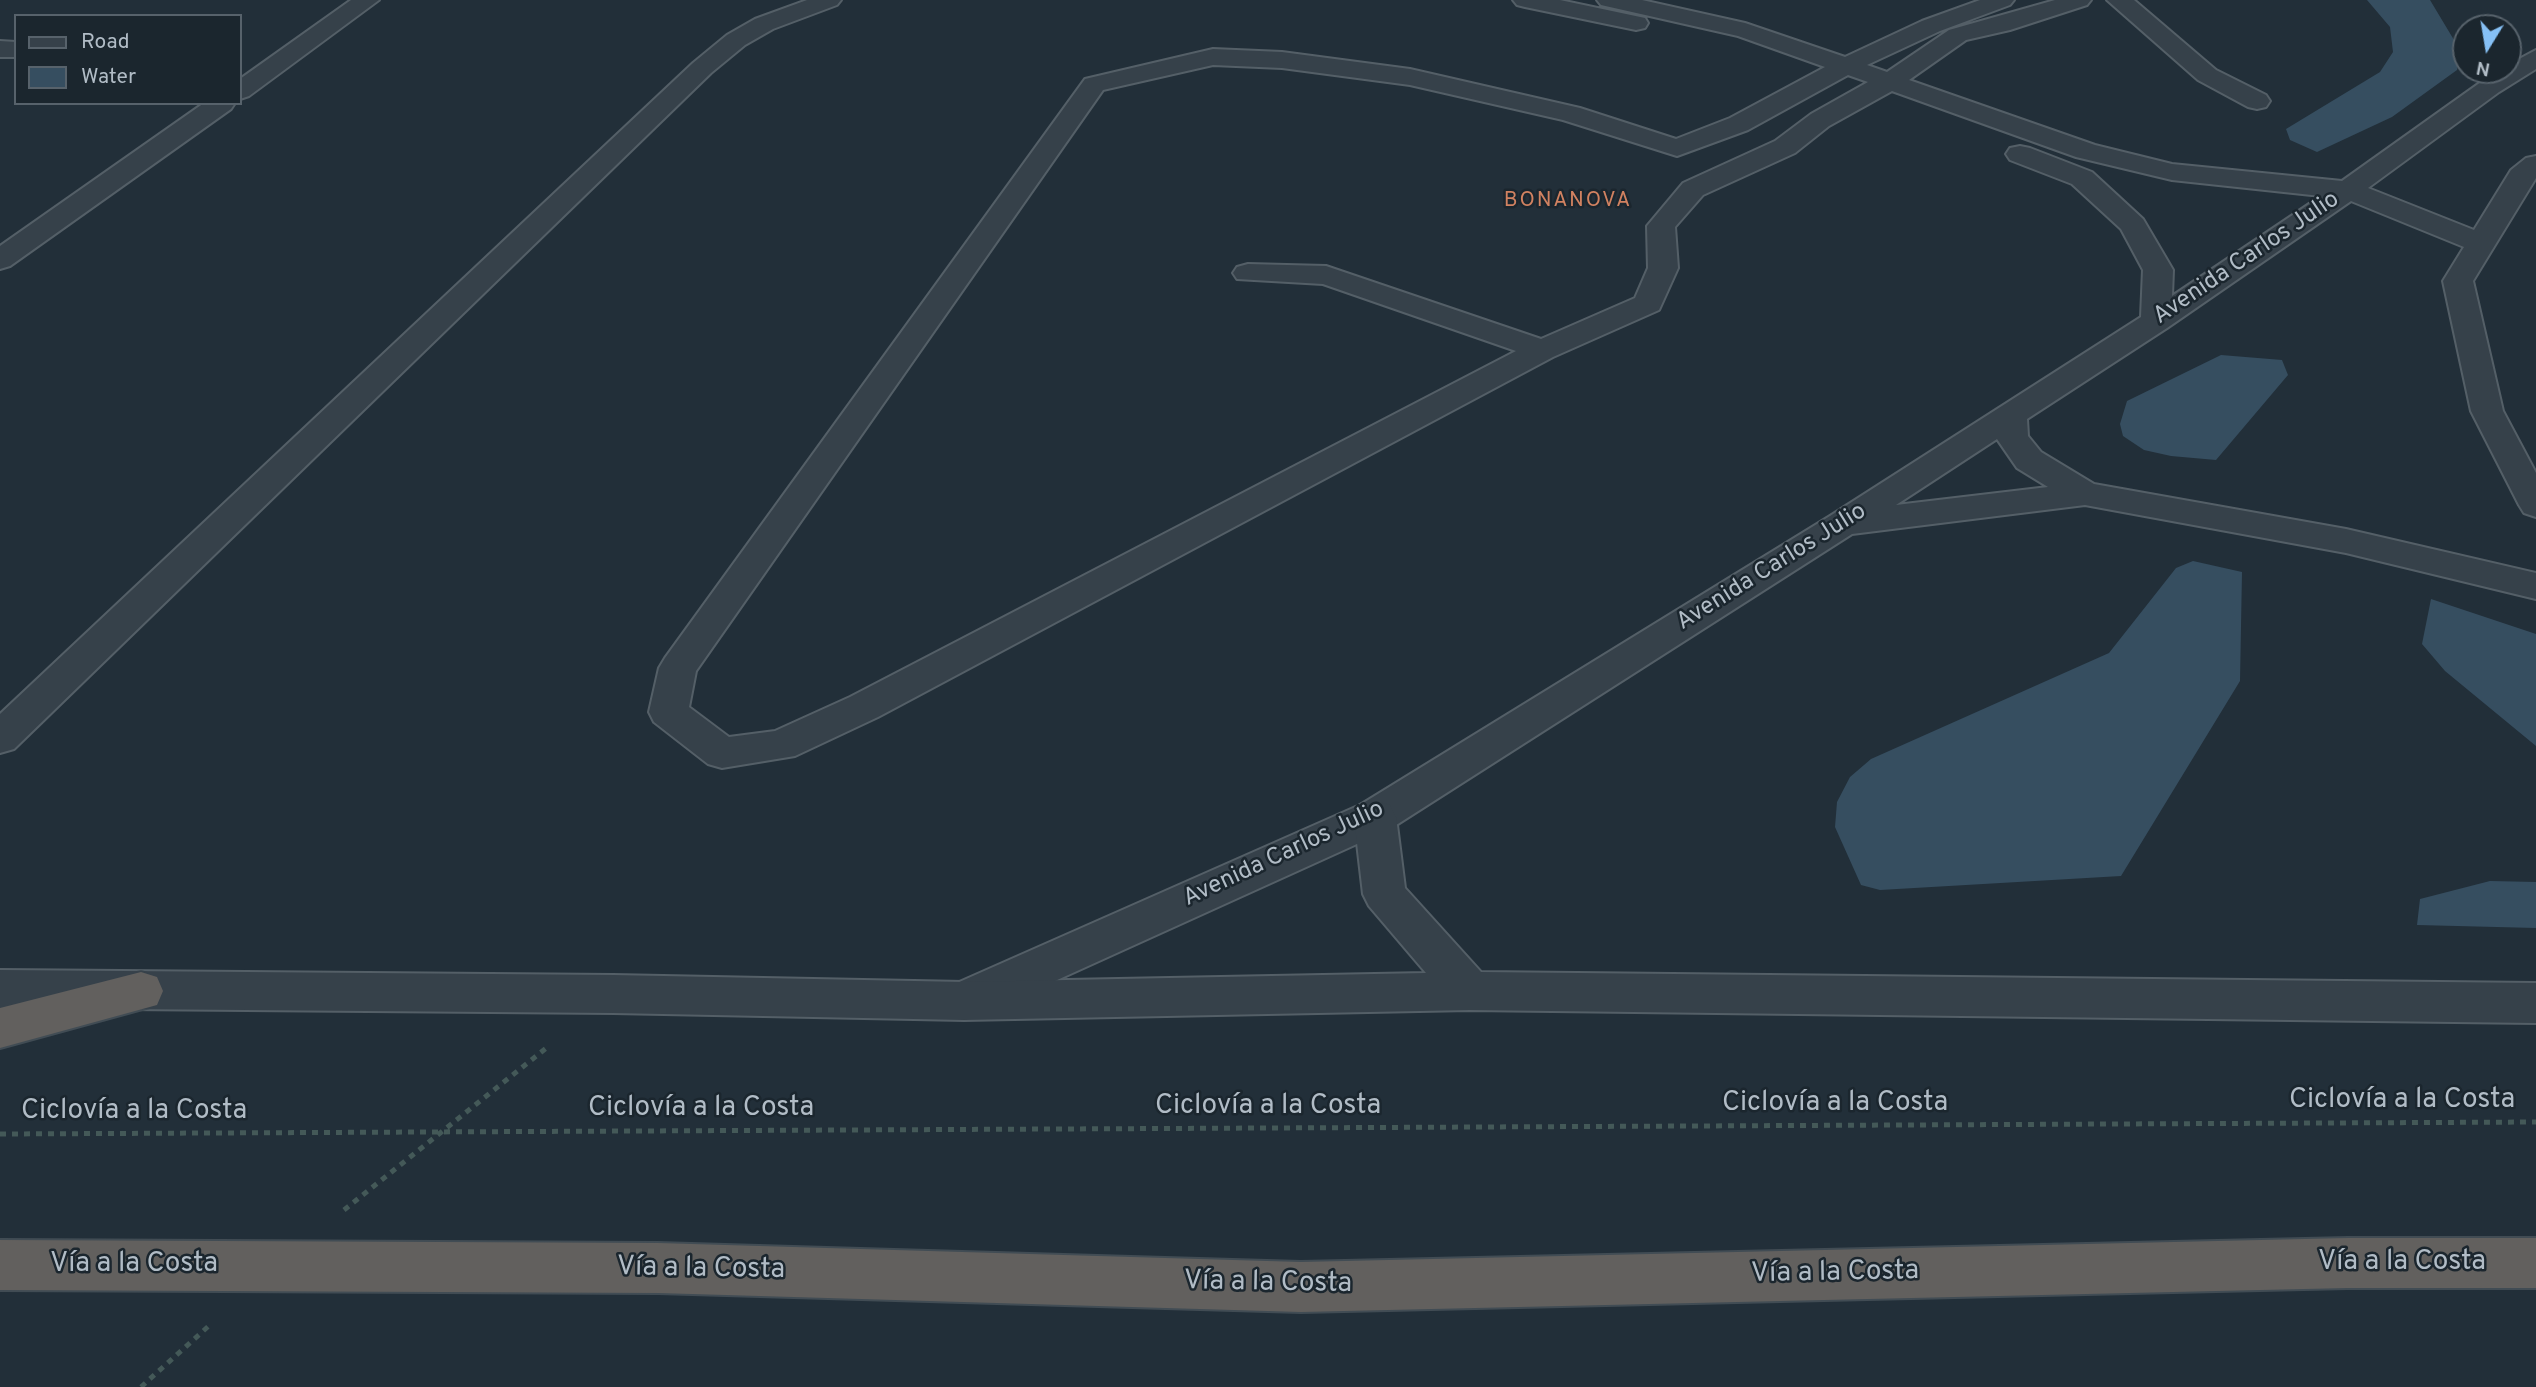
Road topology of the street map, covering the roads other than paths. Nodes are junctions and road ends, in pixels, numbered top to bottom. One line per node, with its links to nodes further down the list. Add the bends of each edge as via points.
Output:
1 (367, 0): 11 (street)
2 (829, 0): 29 (street, via 764,24 702,68)
3 (1525, 0): 9 (street)
4 (1609, 0): 9 (street, via 1745,30)
5 (2002, 0): 9 (street, via 1931,26)
6 (2079, 0): 10 (street, via 1958,36)
7 (2119, 0): 13 (street, via 2207,75)
8 (2536, 58): 18 (street, Avenida Carlos Julio)
9 (1837, 72): 10 (street); 12 (street); 15 (street, via 1739,124)
10 (1890, 81): 12 (street); 18 (street, via 2086,151 2172,172)
11 (242, 90)
12 (1867, 94): 17 (street, via 1820,120 1785,147); 22 (street, via 2082,178 2133,225 2158,270)
13 (2257, 101)
14 (219, 105): 20 (street)
15 (1677, 148): 17 (street); 23 (street, via 1571,114 1410,77 1282,60 1213,57 1094,84 678,668 668,712 722,753 781,745 864,708)
16 (2536, 164): 19 (street, via 2521,176)
17 (1693, 189): 23 (street, via 1661,226 1663,268 1648,304)
18 (2348, 190): 19 (street); 22 (street, Avenida Carlos Julio)
19 (2481, 243): 26 (street, via 2458,281 2487,411)
20 (0, 260)
21 (1248, 273): 23 (street, via 1326,275)
22 (2155, 321): 24 (street, Avenida Carlos Julio)
23 (1542, 350)
24 (2010, 415): 25 (street, via 2012,437 2029,460); 27 (street, Avenida Carlos Julio)
25 (2085, 494): 27 (street); 28 (street, via 2346,541)
26 (2536, 505)
27 (1842, 524): 30 (street, Avenida Carlos Julio)
28 (2536, 586)
29 (0, 738)
30 (1375, 817): 33 (street, via 1384,894); 34 (street, Avenida Carlos Julio)
31 (0, 989): 32 (street)
32 (141, 991): 34 (street); 36 (highway)
33 (1470, 992): 34 (street); 35 (street)
34 (964, 1001)
35 (2536, 1003)
36 (0, 1028)
37 (2536, 1263): 38 (highway, Vía a la Costa, via 2348,1263 1301,1287 658,1268)
38 (10, 1266)

